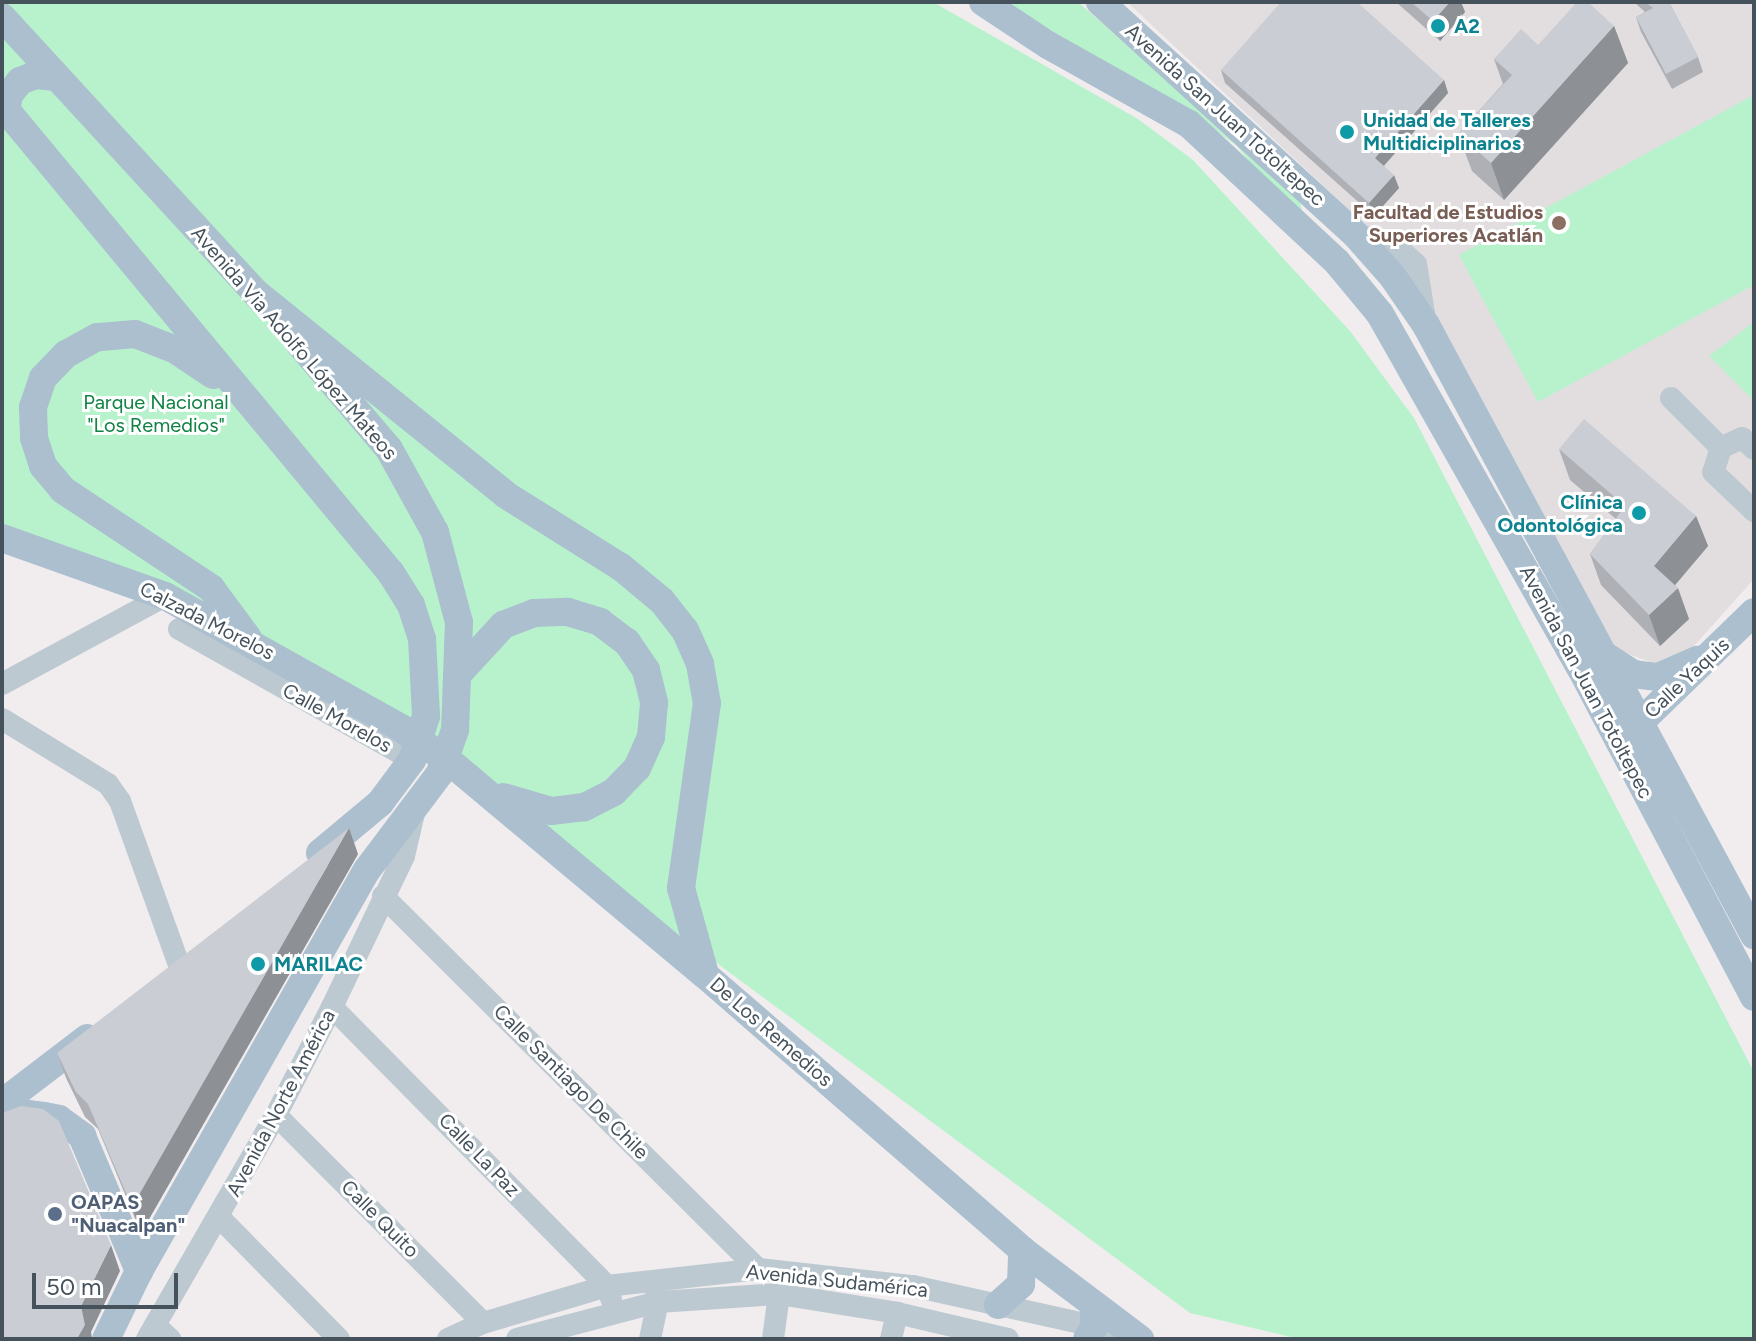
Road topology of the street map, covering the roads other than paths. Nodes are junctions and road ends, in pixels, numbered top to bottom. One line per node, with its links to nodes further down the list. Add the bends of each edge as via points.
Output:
1 (983, 2): 25 (main road, Avenida San Juan Totoltepec, via 1189,124 1343,270 1380,314 1432,401)
2 (1100, 2): 18 (main road, Avenida San Juan Totoltepec, via 1356,235 1426,325)
3 (2, 17): 4 (main road, Avenida Via Adolfo López Mateos)
4 (54, 77): 5 (main road, via 36,75 20,81); 6 (main road, Avenida Via Adolfo López Mateos)
5 (4, 109): 7 (main road)
6 (256, 293): 19 (main road, Avenida Via Adolfo López Mateos, via 389,449 413,487 449,574 459,622); 34 (main road, via 506,495 621,567 662,601 685,630 700,664 707,703 681,888)
7 (239, 393): 16 (main road, via 176,350 135,334 97,337 66,354 43,378 33,407 34,438 43,466 63,490 211,588); 22 (main road, via 391,573 411,605 422,639)
8 (1671, 398): 9 (street)
9 (1721, 448): 10 (street, via 1742,438); 11 (street, via 1713,472)
10 (1754, 449)
11 (1754, 511)
12 (2, 538): 13 (main road, Calzada Morelos)
13 (165, 596): 16 (main road, Calzada Morelos); 20 (street)
14 (1754, 612): 17 (main road, Calle Yaquis)
15 (179, 629): 26 (street, Calle Morelos)
16 (249, 639): 22 (main road, Calzada Morelos)
17 (1722, 647): 18 (main road, via 1658,677 1633,674); 23 (main road, Calle Yaquis)
18 (1603, 655): 23 (main road, Avenida San Juan Totoltepec)
19 (458, 674): 24 (main road, Avenida Via Adolfo López Mateos); 27 (main road, via 503,625 534,613 568,612 600,622 627,642 646,670 654,703 651,737 637,768 614,792 584,807 551,811)
20 (2, 684)
21 (2, 719): 33 (street, via 108,784 120,801)
22 (414, 722): 26 (main road, bridge); 27 (main road, De Los Remedios)
23 (1640, 722): 25 (main road, Calle Yaquis); 31 (main road, Avenida San Juan Totoltepec)
24 (455, 730): 28 (main road, Avenida Norte América, bridge, via 440,773)
25 (1619, 743): 36 (main road, Avenida San Juan Totoltepec)
26 (412, 760): 29 (main road, via 380,803)
27 (481, 787): 34 (main road, De Los Remedios)
28 (414, 813): 30 (street, Avenida Norte América, via 404,856); 45 (main road, Avenida Norte América, via 367,870)
29 (298, 871)
30 (383, 896): 37 (street, Avenida Norte América); 44 (street, Calle Santiago De Chile)
31 (1754, 935)
32 (203, 948): 33 (main road)
33 (180, 968): 35 (main road)
34 (705, 975): 43 (main road, De Los Remedios)
35 (154, 987)
36 (1754, 997)
37 (332, 1007): 40 (street, Avenida Norte América); 47 (street, Calle La Paz)
38 (104, 1026): 39 (main road)
39 (2, 1103)
40 (276, 1115): 42 (street, Avenida Norte América); 53 (street, Calle Quito)
41 (2, 1125): 45 (main road, via 28,1114 44,1116 59,1119 82,1136)
42 (219, 1217): 55 (street, Avenida Norte América); 59 (street)
43 (1022, 1250): 50 (main road, via 1021,1284); 54 (main road, De Los Remedios)
44 (758, 1269): 46 (street, Avenida Sudamérica); 50 (street, Avenida Sudamérica, via 913,1286)
45 (139, 1271): 58 (main road, Avenida Norte América)
46 (653, 1279): 47 (street, Avenida Sudamérica); 49 (street)
47 (607, 1286): 51 (street, Calle La Paz); 53 (street, Avenida Sudamérica)
48 (779, 1294): 49 (street, Avenida Sudamérica); 52 (street, Avenida Sudamérica); 62 (street)
49 (658, 1302): 51 (street, Avenida Sudamérica); 61 (street)
50 (998, 1305): 54 (street, Avenida Sudamérica)
51 (615, 1310): 57 (street, Avenida Sudamérica)
52 (897, 1313): 63 (street); 64 (street, Avenida Sudamérica)
53 (483, 1323): 60 (street, Avenida Sudamérica)
54 (1092, 1323): 56 (main road, De Los Remedios)
55 (157, 1334)
56 (1138, 1337)
57 (522, 1338)
58 (106, 1339)
59 (339, 1339)
60 (448, 1339)
61 (650, 1339)
62 (773, 1339)
63 (891, 1339)
64 (1008, 1339)

